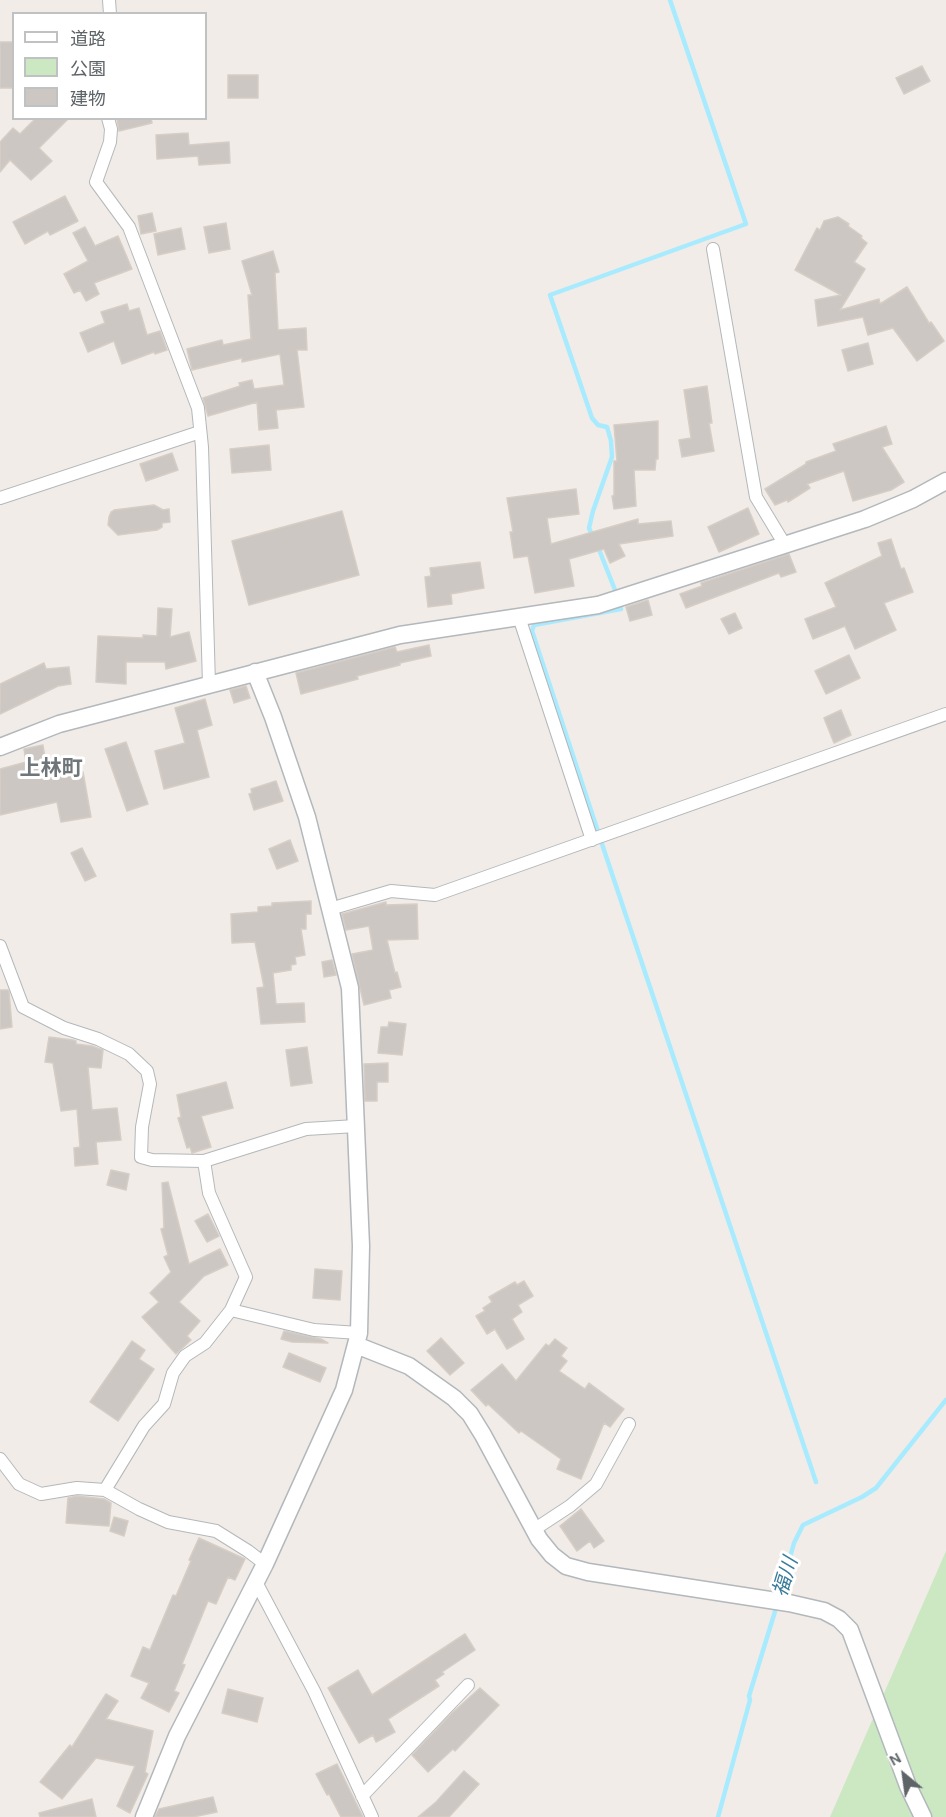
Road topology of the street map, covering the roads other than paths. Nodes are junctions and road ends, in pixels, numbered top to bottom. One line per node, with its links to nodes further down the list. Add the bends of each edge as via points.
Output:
1 (109, 120): 3 (street, via 110,142 96,182 129,227 198,408)
2 (713, 249): 6 (street, via 756,497)
3 (200, 432): 5 (street); 9 (street)
4 (946, 481): 6 (street, via 865,519)
5 (0, 498)
6 (785, 545): 7 (street, via 598,605)
7 (519, 616): 8 (street, via 400,635); 12 (street)
8 (255, 672): 9 (street); 13 (street, via 307,817)
9 (209, 684): 11 (street, via 59,724)
10 (946, 714): 12 (street)
11 (0, 747)
12 (592, 840): 13 (street, via 435,895 391,891)
13 (330, 909): 15 (street, via 350,988)
14 (0, 946): 16 (street, via 22,1007 129,1054 147,1071 150,1084 141,1157)
15 (356, 1126): 16 (street, via 306,1130); 18 (street, via 361,1246)
16 (204, 1161): 17 (street, via 209,1193 246,1277)
17 (231, 1310): 18 (street); 21 (street, via 205,1343 185,1356 173,1373 164,1404 144,1426)
18 (357, 1339): 22 (street, via 409,1366 470,1414); 23 (street, via 344,1390)
19 (629, 1424): 22 (street, via 596,1484)
20 (0, 1459): 21 (street, via 19,1484 41,1494 77,1488)
21 (105, 1490): 23 (street, via 168,1522 216,1531)
22 (535, 1529): 29 (street, via 552,1555 566,1566 789,1603 824,1611 839,1619 850,1630)
23 (265, 1564): 24 (street)
24 (256, 1582): 26 (street, via 314,1691); 27 (street, via 177,1736)
25 (468, 1685): 26 (street)
26 (362, 1796): 28 (street)
27 (144, 1817)
28 (372, 1817)
29 (923, 1817)

